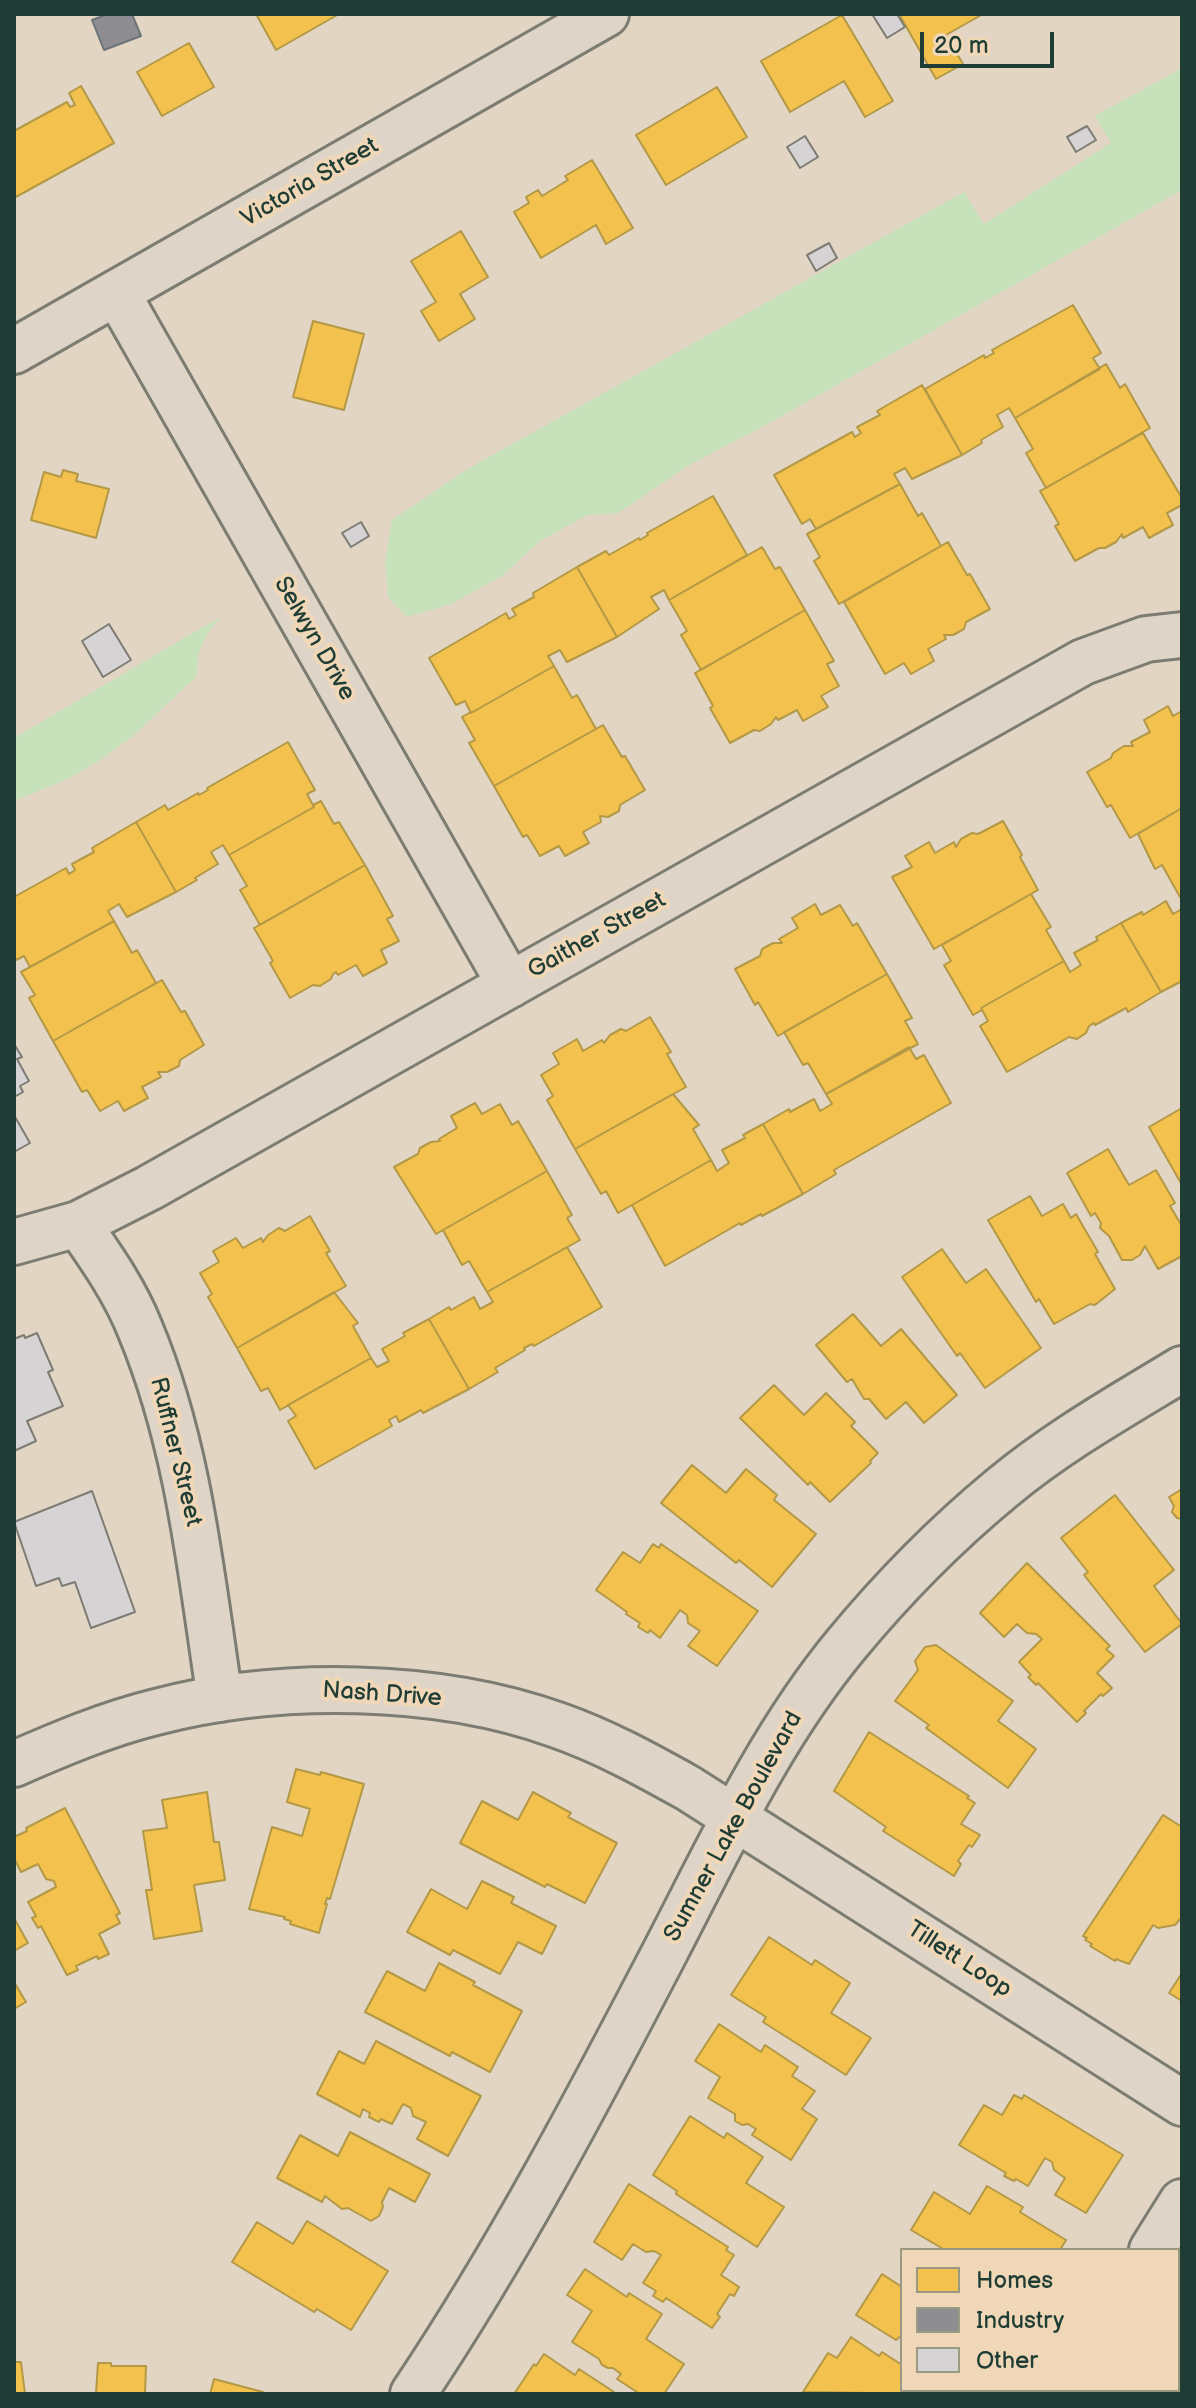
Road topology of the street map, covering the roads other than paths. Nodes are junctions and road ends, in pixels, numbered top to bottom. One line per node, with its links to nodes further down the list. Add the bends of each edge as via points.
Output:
1 (606, 14): 2 (street, Victoria Street)
2 (117, 293): 3 (street, Victoria Street); 5 (street, Selwyn Drive)
3 (14, 351)
4 (1182, 635): 5 (street, Gaither Street, via 1146,639 1083,662)
5 (510, 985): 6 (street, Gaither Street)
6 (78, 1224): 7 (street, Gaither Street); 9 (street, Ruffner Street, via 139,1327 168,1402 190,1498)
7 (14, 1242)
8 (1182, 1369): 11 (street, Sumner Lake Boulevard, via 1086,1427 1002,1487 911,1571 844,1647 784,1731)
9 (220, 1699): 10 (street, Nash Drive, via 155,1712); 11 (street, Nash Drive, via 308,1691 410,1694 474,1703 555,1724 616,1748)
10 (14, 1764)
11 (735, 1818): 12 (street, Tillett Loop); 15 (street, Sumner Lake Boulevard, via 512,2237)
12 (1182, 2103)
13 (1182, 2202): 14 (street)
14 (1153, 2248)
15 (413, 2394)

